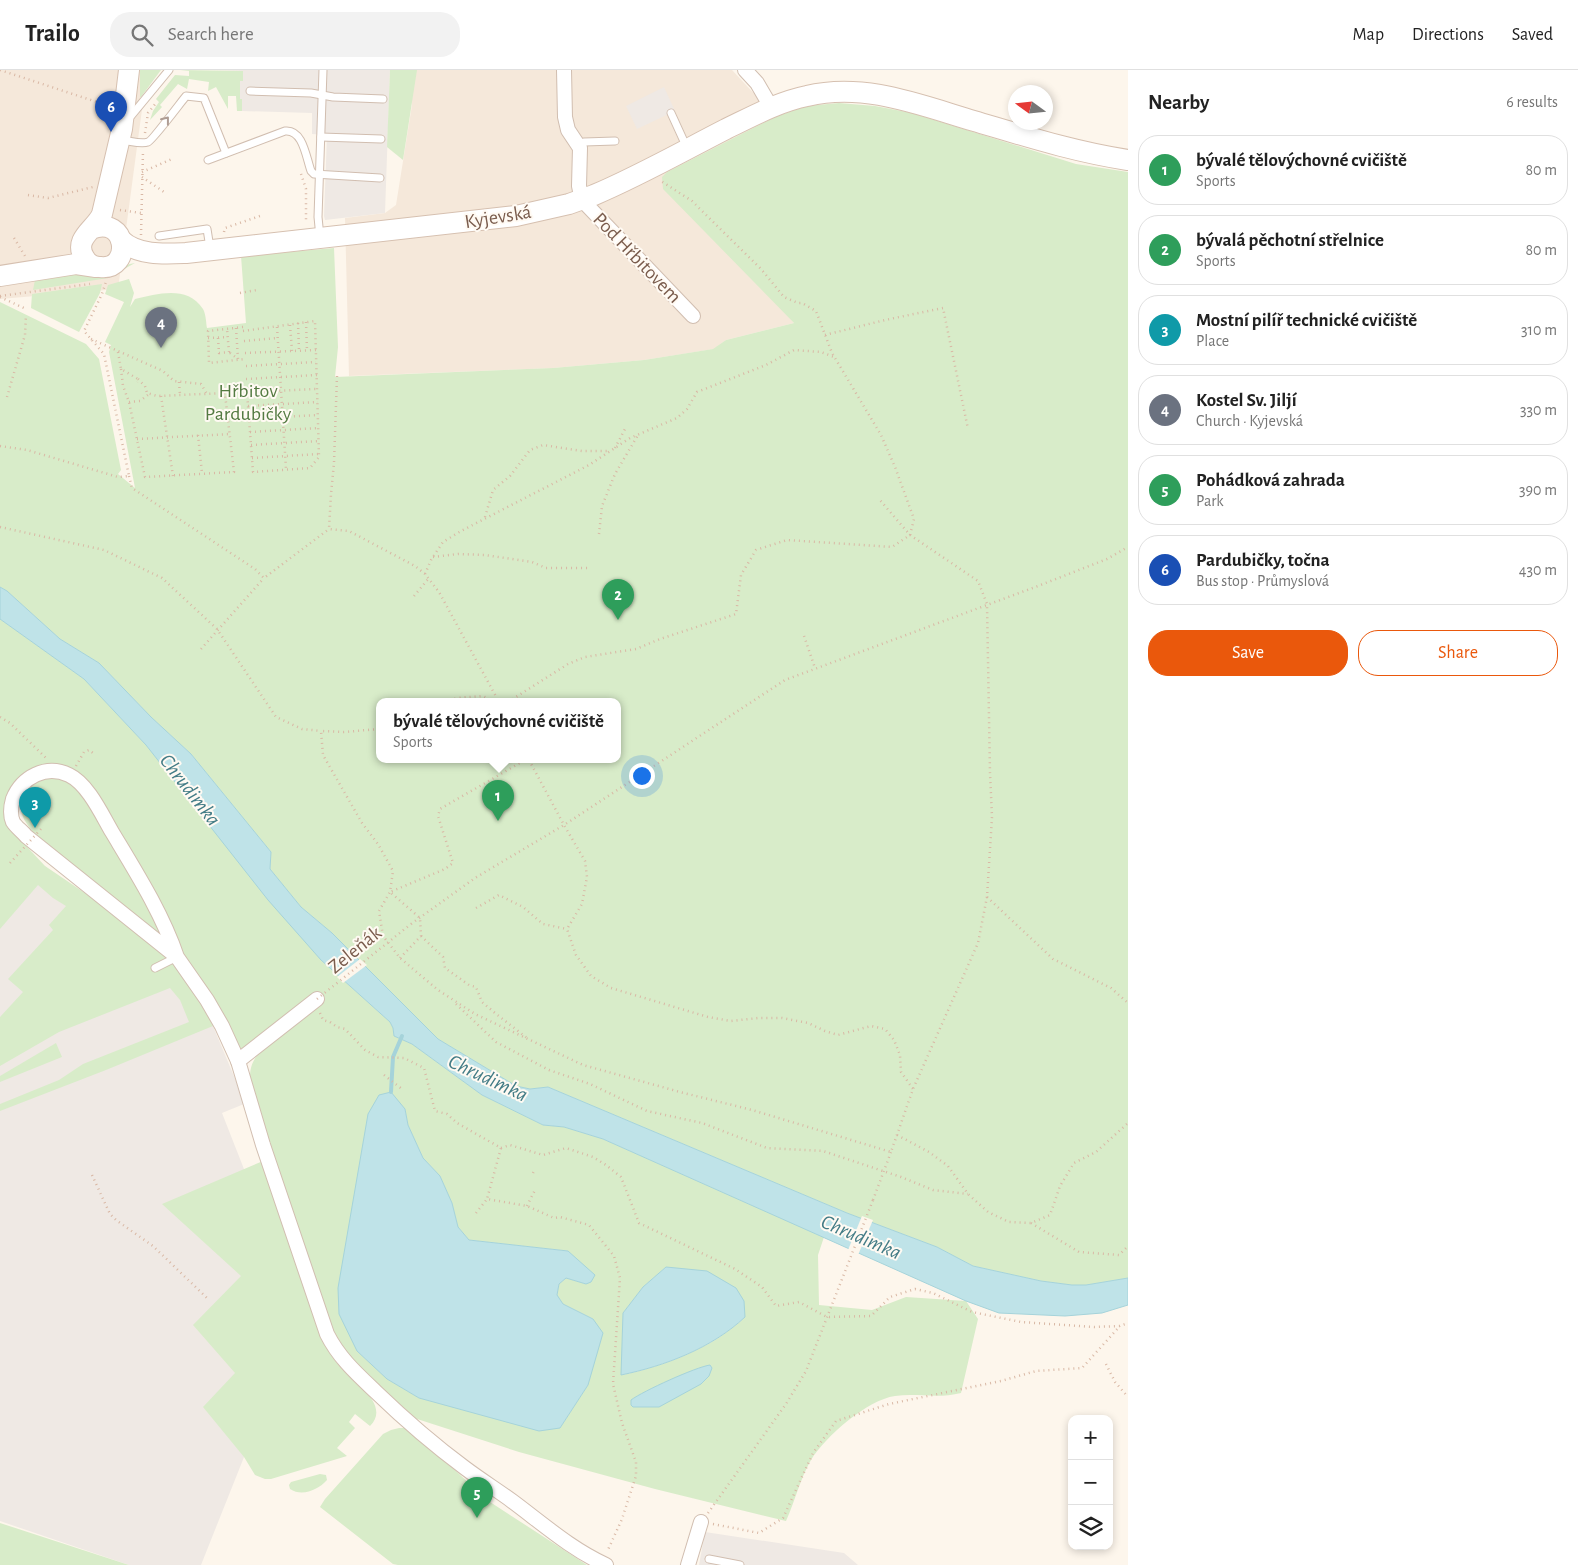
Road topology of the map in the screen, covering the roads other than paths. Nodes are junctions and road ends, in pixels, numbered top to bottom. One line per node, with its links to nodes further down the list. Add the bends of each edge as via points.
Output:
1 (129, 70): 25 (street, Kyjevská, via 122,129 104,207 101,218)
2 (134, 70): 12 (street)
3 (170, 70): 12 (lane)
4 (323, 70): 8 (lane)
5 (564, 70): 17 (street, via 566,122)
6 (745, 70): 10 (street)
7 (250, 91): 8 (lane)
8 (322, 95): 9 (lane); 13 (lane)
9 (383, 99)
10 (771, 107): 18 (street, Kyjevská); 21 (street, Kyjevská, via 818,93 874,94 1048,143)
11 (671, 113): 18 (lane)
12 (131, 116): 16 (street)
13 (321, 137): 14 (lane); 22 (lane)
14 (381, 139)
15 (615, 141): 17 (lane)
16 (136, 142): 19 (lane, one-way to 19, via 152,140 186,96 204,98); 27 (street, via 115,216)
17 (579, 144): 24 (street)
18 (688, 148): 24 (street, Kyjevská)
19 (226, 153): 20 (lane); 22 (lane, via 284,131 293,131 300,139 312,171)
20 (208, 160)
21 (1128, 160)
22 (319, 176): 23 (lane); 26 (lane, via 318,217)
23 (380, 178)
24 (582, 200): 26 (street, Kyjevská, via 506,218); 33 (street, Pod Hřbitovem)
25 (88, 232): 27 (street, via 103,226 111,228); 30 (street, Kyjevská, via 58,260); 31 (street, via 81,244 82,252 86,260)
26 (314, 233): 29 (street, Kyjevská)
27 (119, 236): 29 (street, Kyjevská, via 131,247 151,252); 31 (street, via 123,248 121,256)
28 (159, 236): 29 (lane, via 207,229)
29 (206, 251): 31 (street, Kyjevská, via 162,258 124,259)
30 (28, 267): 31 (street, Kyjevská, via 76,264); 32 (street, Kyjevská)
31 (107, 273)
32 (0, 276)
33 (693, 316)
34 (177, 958): 34 (street, via 15,825 12,802 20,786 31,776 53,771 65,774 86,791 154,904); 35 (lane); 37 (street, via 207,1000)
35 (155, 968)
36 (313, 1002): 37 (street)
37 (238, 1061): 40 (street, via 262,1145 324,1325 337,1353 394,1410 463,1466 544,1527)
38 (701, 1522): 41 (street)
39 (709, 1559): 42 (lane)
40 (603, 1564)
41 (688, 1565)
42 (740, 1565)

